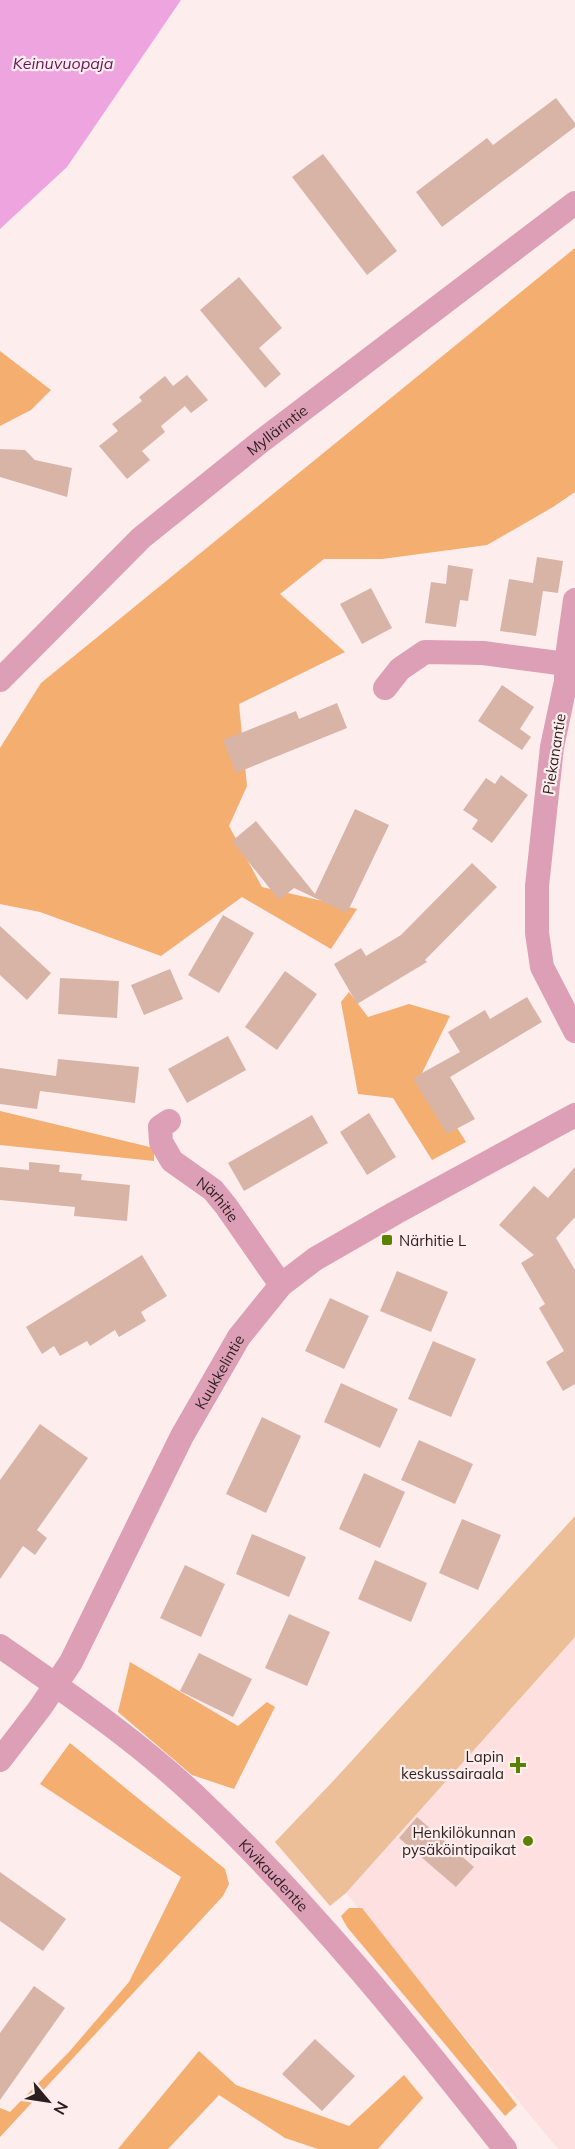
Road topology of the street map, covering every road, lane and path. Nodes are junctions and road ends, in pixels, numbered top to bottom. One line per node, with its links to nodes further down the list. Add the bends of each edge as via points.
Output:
1 (575, 203): 4 (street, Myllärintie, via 259,443 141,538)
2 (575, 600): 3 (street, Piekanantie)
3 (566, 664): 5 (street, via 483,653 425,652 400,669); 6 (street, Piekanantie, via 552,747 537,886 537,933 542,967)
4 (0, 680)
5 (385, 688)
6 (575, 1031)
7 (575, 1115): 9 (street, Kuukkelintie, via 315,1259)
8 (169, 1121): 9 (street, Närhitie, via 160,1127 161,1142 172,1161 213,1190)
9 (281, 1285): 11 (street, Kuukkelintie, via 239,1337 182,1436 76,1653)
10 (0, 1646): 11 (street, Kivikaudentie)
11 (56, 1685): 12 (street, Kuukkelintie); 13 (street, Kivikaudentie, via 146,1752 204,1803 279,1880)
12 (0, 1760)
13 (505, 2149)

